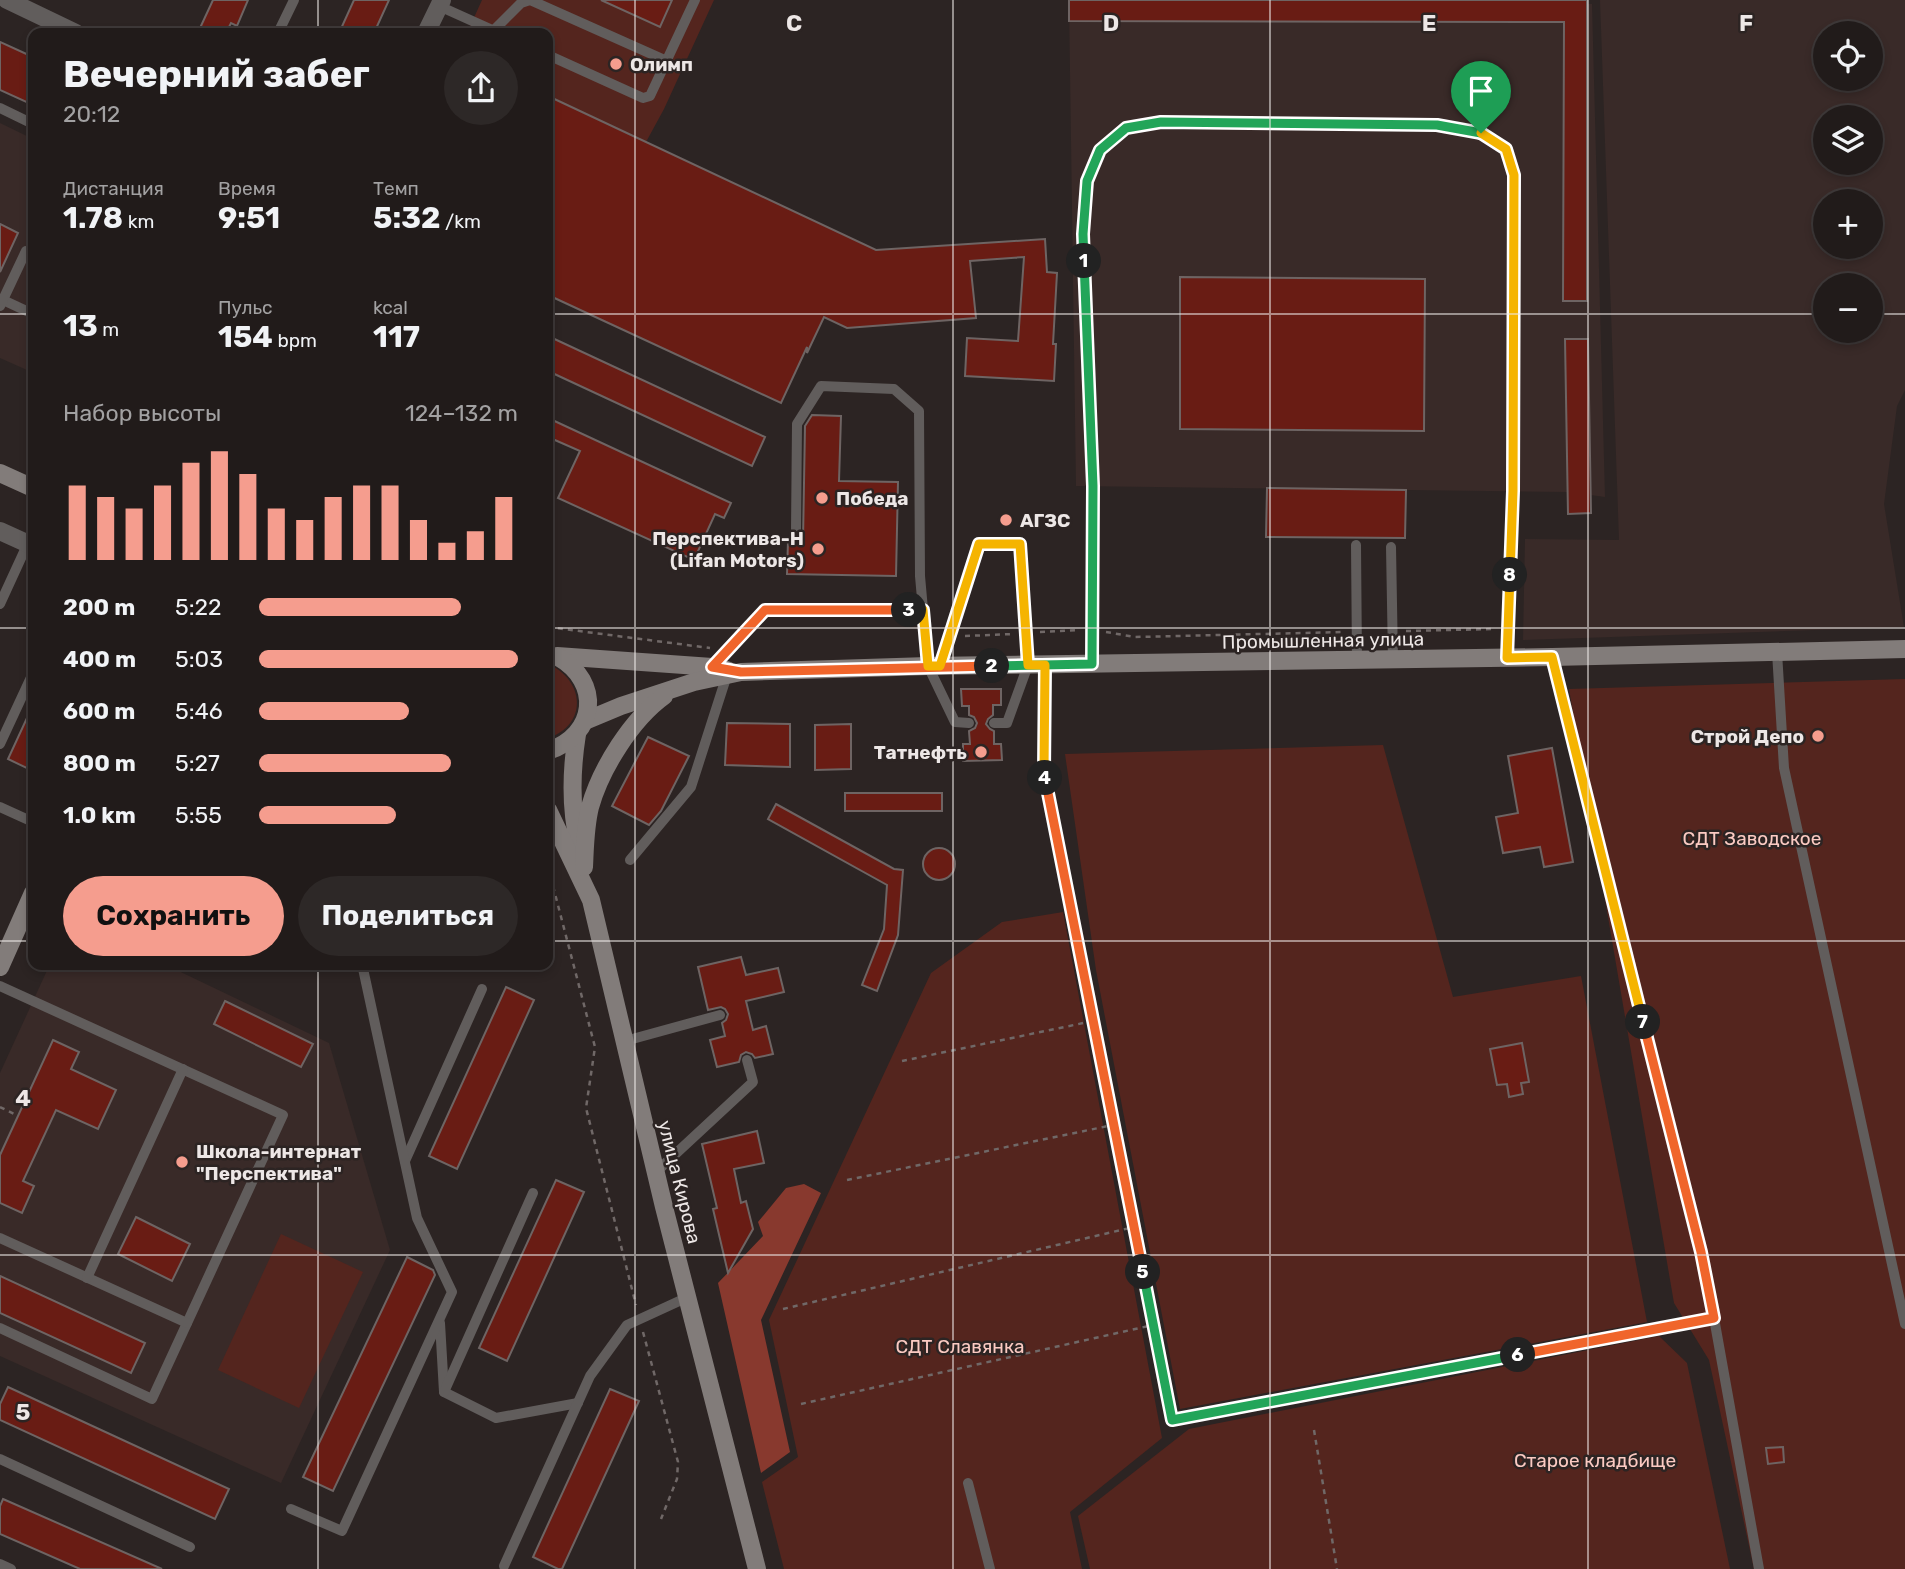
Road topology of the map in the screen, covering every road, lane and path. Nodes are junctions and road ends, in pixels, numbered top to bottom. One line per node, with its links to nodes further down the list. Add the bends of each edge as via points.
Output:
1 (6, 0): 5 (street)
2 (293, 0): 6 (lane)
3 (695, 0): 11 (lane)
4 (441, 3): 7 (street); 8 (lane)
5 (65, 28)
6 (280, 28)
7 (428, 28)
8 (488, 28)
9 (499, 28): 11 (lane, via 521,2 530,0)
10 (553, 57): 11 (lane, via 645,99)
11 (667, 61)
12 (0, 108): 13 (lane)
13 (28, 122)
14 (26, 251): 15 (lane)
15 (1, 303): 16 (lane)
16 (28, 312)
17 (0, 473): 18 (main road)
18 (28, 486)
19 (0, 531): 21 (street)
20 (796, 531): 26 (lane, via 797,424 821,386 894,389 919,411)
21 (28, 543)
22 (1356, 545): 32 (lane)
23 (1391, 547): 30 (lane)
24 (28, 548): 25 (lane)
25 (0, 604)
26 (923, 610): 46 (lane); 47 (lane, via 765,610)
27 (553, 628): 35 (path)
28 (1508, 629): 29 (lane, via 1514,175 1506,149 1481,133 1437,125 1161,122 1126,128 1100,150 1087,181 1083,234 1093,486); 30 (path); 41 (lane)
29 (1092, 630): 31 (path); 32 (path, via 1135,637); 44 (lane)
30 (1392, 631): 42 (lane)
31 (1040, 632)
32 (1357, 632): 43 (lane)
33 (1014, 634): 34 (path)
34 (965, 636)
35 (720, 649)
36 (1905, 649): 37 (main road, Промышленная улица)
37 (1777, 652): 40 (main road, Промышленная улица); 89 (lane, via 1784,768)
38 (553, 655): 47 (main road)
39 (553, 656): 52 (main road, via 570,664 587,690 588,706)
40 (1552, 657): 41 (main road, Промышленная улица); 85 (path)
41 (1507, 658): 42 (main road, Промышленная улица)
42 (1393, 660): 43 (main road, Промышленная улица)
43 (1357, 661): 44 (main road, Промышленная улица)
44 (1092, 664): 45 (main road, Промышленная улица)
45 (1037, 665): 46 (main road, Промышленная улица); 46 (lane, via 1020,544 979,544); 51 (lane, via 1007,723); 68 (path, via 1044,771)
46 (934, 666): 47 (main road, Промышленная улица); 50 (lane, via 955,722)
47 (726, 671): 49 (main road); 58 (lane, via 691,787)
48 (28, 684): 53 (lane)
49 (674, 689): 52 (main road, via 621,706); 59 (main road, via 637,721 598,786 587,822)
50 (969, 723)
51 (994, 723)
52 (581, 727): 54 (main road, via 564,745); 59 (main road, via 571,784)
53 (0, 744)
54 (553, 749)
55 (0, 807): 56 (lane)
56 (28, 820)
57 (553, 820): 61 (main road, улица Кирова)
58 (630, 860)
59 (584, 867): 61 (main road)
60 (553, 886): 87 (path, via 595,1047 586,1108)
61 (591, 900): 69 (main road, улица Кирова)
62 (28, 904): 63 (main road)
63 (0, 967)
64 (363, 970): 76 (lane)
65 (0, 986): 72 (lane)
66 (482, 989): 76 (lane)
67 (720, 1015): 69 (lane)
68 (1093, 1021): 71 (path); 75 (path)
69 (625, 1041): 77 (main road, улица Кирова)
70 (747, 1060): 77 (lane, via 753,1082)
71 (902, 1062)
72 (183, 1069): 82 (lane); 88 (lane, via 283,1115)
73 (0, 1107): 74 (path)
74 (18, 1116)
75 (1113, 1125): 78 (path); 80 (path)
76 (405, 1161): 86 (lane, via 417,1218 452,1292)
77 (656, 1172): 83 (main road, улица Кирова)
78 (847, 1180)
79 (533, 1193): 92 (lane)
80 (1134, 1227): 84 (path); 90 (path)
81 (0, 1238): 82 (lane)
82 (87, 1278): 88 (lane)
83 (688, 1297): 87 (lane); 104 (main road, улица Кирова)
84 (783, 1309)
85 (1714, 1318): 90 (path, via 1172,1420); 107 (lane)
86 (439, 1319): 92 (lane); 98 (lane, via 342,1531)
87 (639, 1319): 93 (lane, via 627,1325 590,1376); 99 (path, via 678,1462 677,1479)
88 (187, 1323): 91 (lane, via 152,1399)
89 (1905, 1324)
90 (1153, 1325): 94 (path)
91 (0, 1328)
92 (444, 1392): 93 (lane, via 496,1418)
93 (578, 1403): 102 (lane)
94 (801, 1404)
95 (1314, 1430): 106 (path)
96 (0, 1460): 100 (lane)
97 (968, 1483): 105 (lane)
98 (291, 1509)
99 (661, 1519)
100 (190, 1547)
101 (0, 1564): 103 (lane)
102 (504, 1566)
103 (10, 1569)
104 (757, 1569)
105 (990, 1569)
106 (1337, 1569)
107 (1759, 1569)

